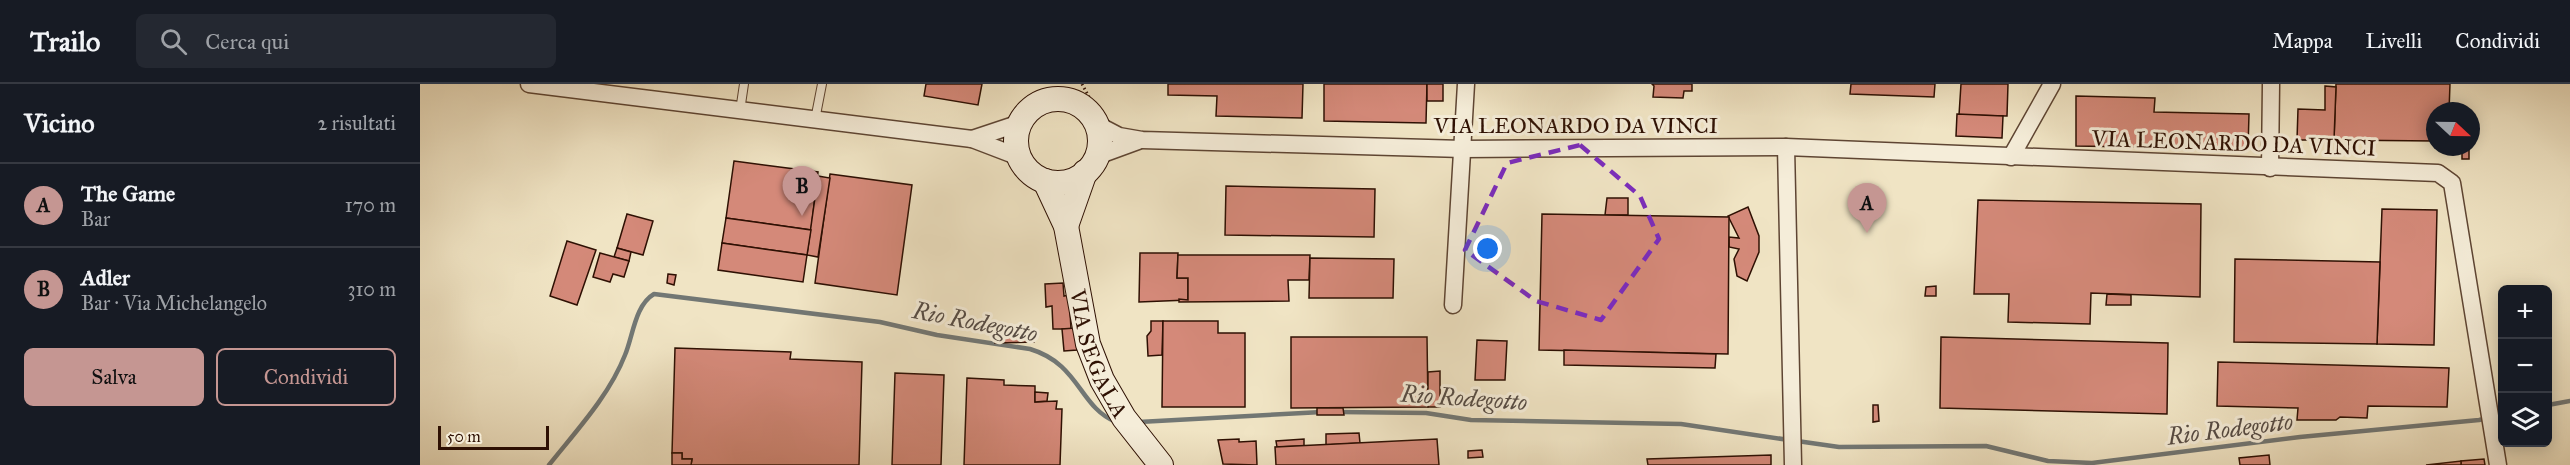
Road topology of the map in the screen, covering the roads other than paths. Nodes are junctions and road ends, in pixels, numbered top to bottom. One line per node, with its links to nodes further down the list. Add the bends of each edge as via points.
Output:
1 (529, 84): 9 (street)
2 (744, 84): 9 (lane)
3 (822, 84): 10 (lane)
4 (1466, 84): 15 (street)
5 (2052, 84): 17 (street)
6 (2271, 84): 19 (street)
7 (1052, 92): 8 (street); 11 (street)
8 (1086, 102): 13 (street, VIA LEONARDO DA VINCI, via 1119,136); 18 (street, VIA SEGALA, via 1099,134)
9 (740, 111): 10 (street)
10 (815, 121): 12 (street)
11 (1020, 123): 12 (street); 16 (street, via 1016,134)
12 (972, 139): 16 (street)
13 (1142, 140): 15 (street, VIA LEONARDO DA VINCI); 18 (street, VIA LEONARDO DA VINCI)
14 (1786, 147): 15 (street, VIA LEONARDO DA VINCI); 17 (street, VIA LEONARDO DA VINCI); 24 (street)
15 (1463, 149): 22 (street)
16 (1019, 157): 20 (street, VIA SEGALA, via 1034,176)
17 (2011, 157): 19 (street, VIA LEONARDO DA VINCI)
18 (1091, 164): 20 (street, via 1073,180); 21 (street, VIA SEGALA)
19 (2270, 168): 25 (street, VIA LEONARDO DA VINCI, via 2438,173 2452,183)
20 (1045, 181): 21 (street, VIA SEGALA)
21 (1066, 226): 23 (street, VIA SEGALA, via 1088,344 1102,380 1124,418)
22 (1453, 305)
23 (1161, 465)
24 (1793, 465)
25 (2498, 465)

